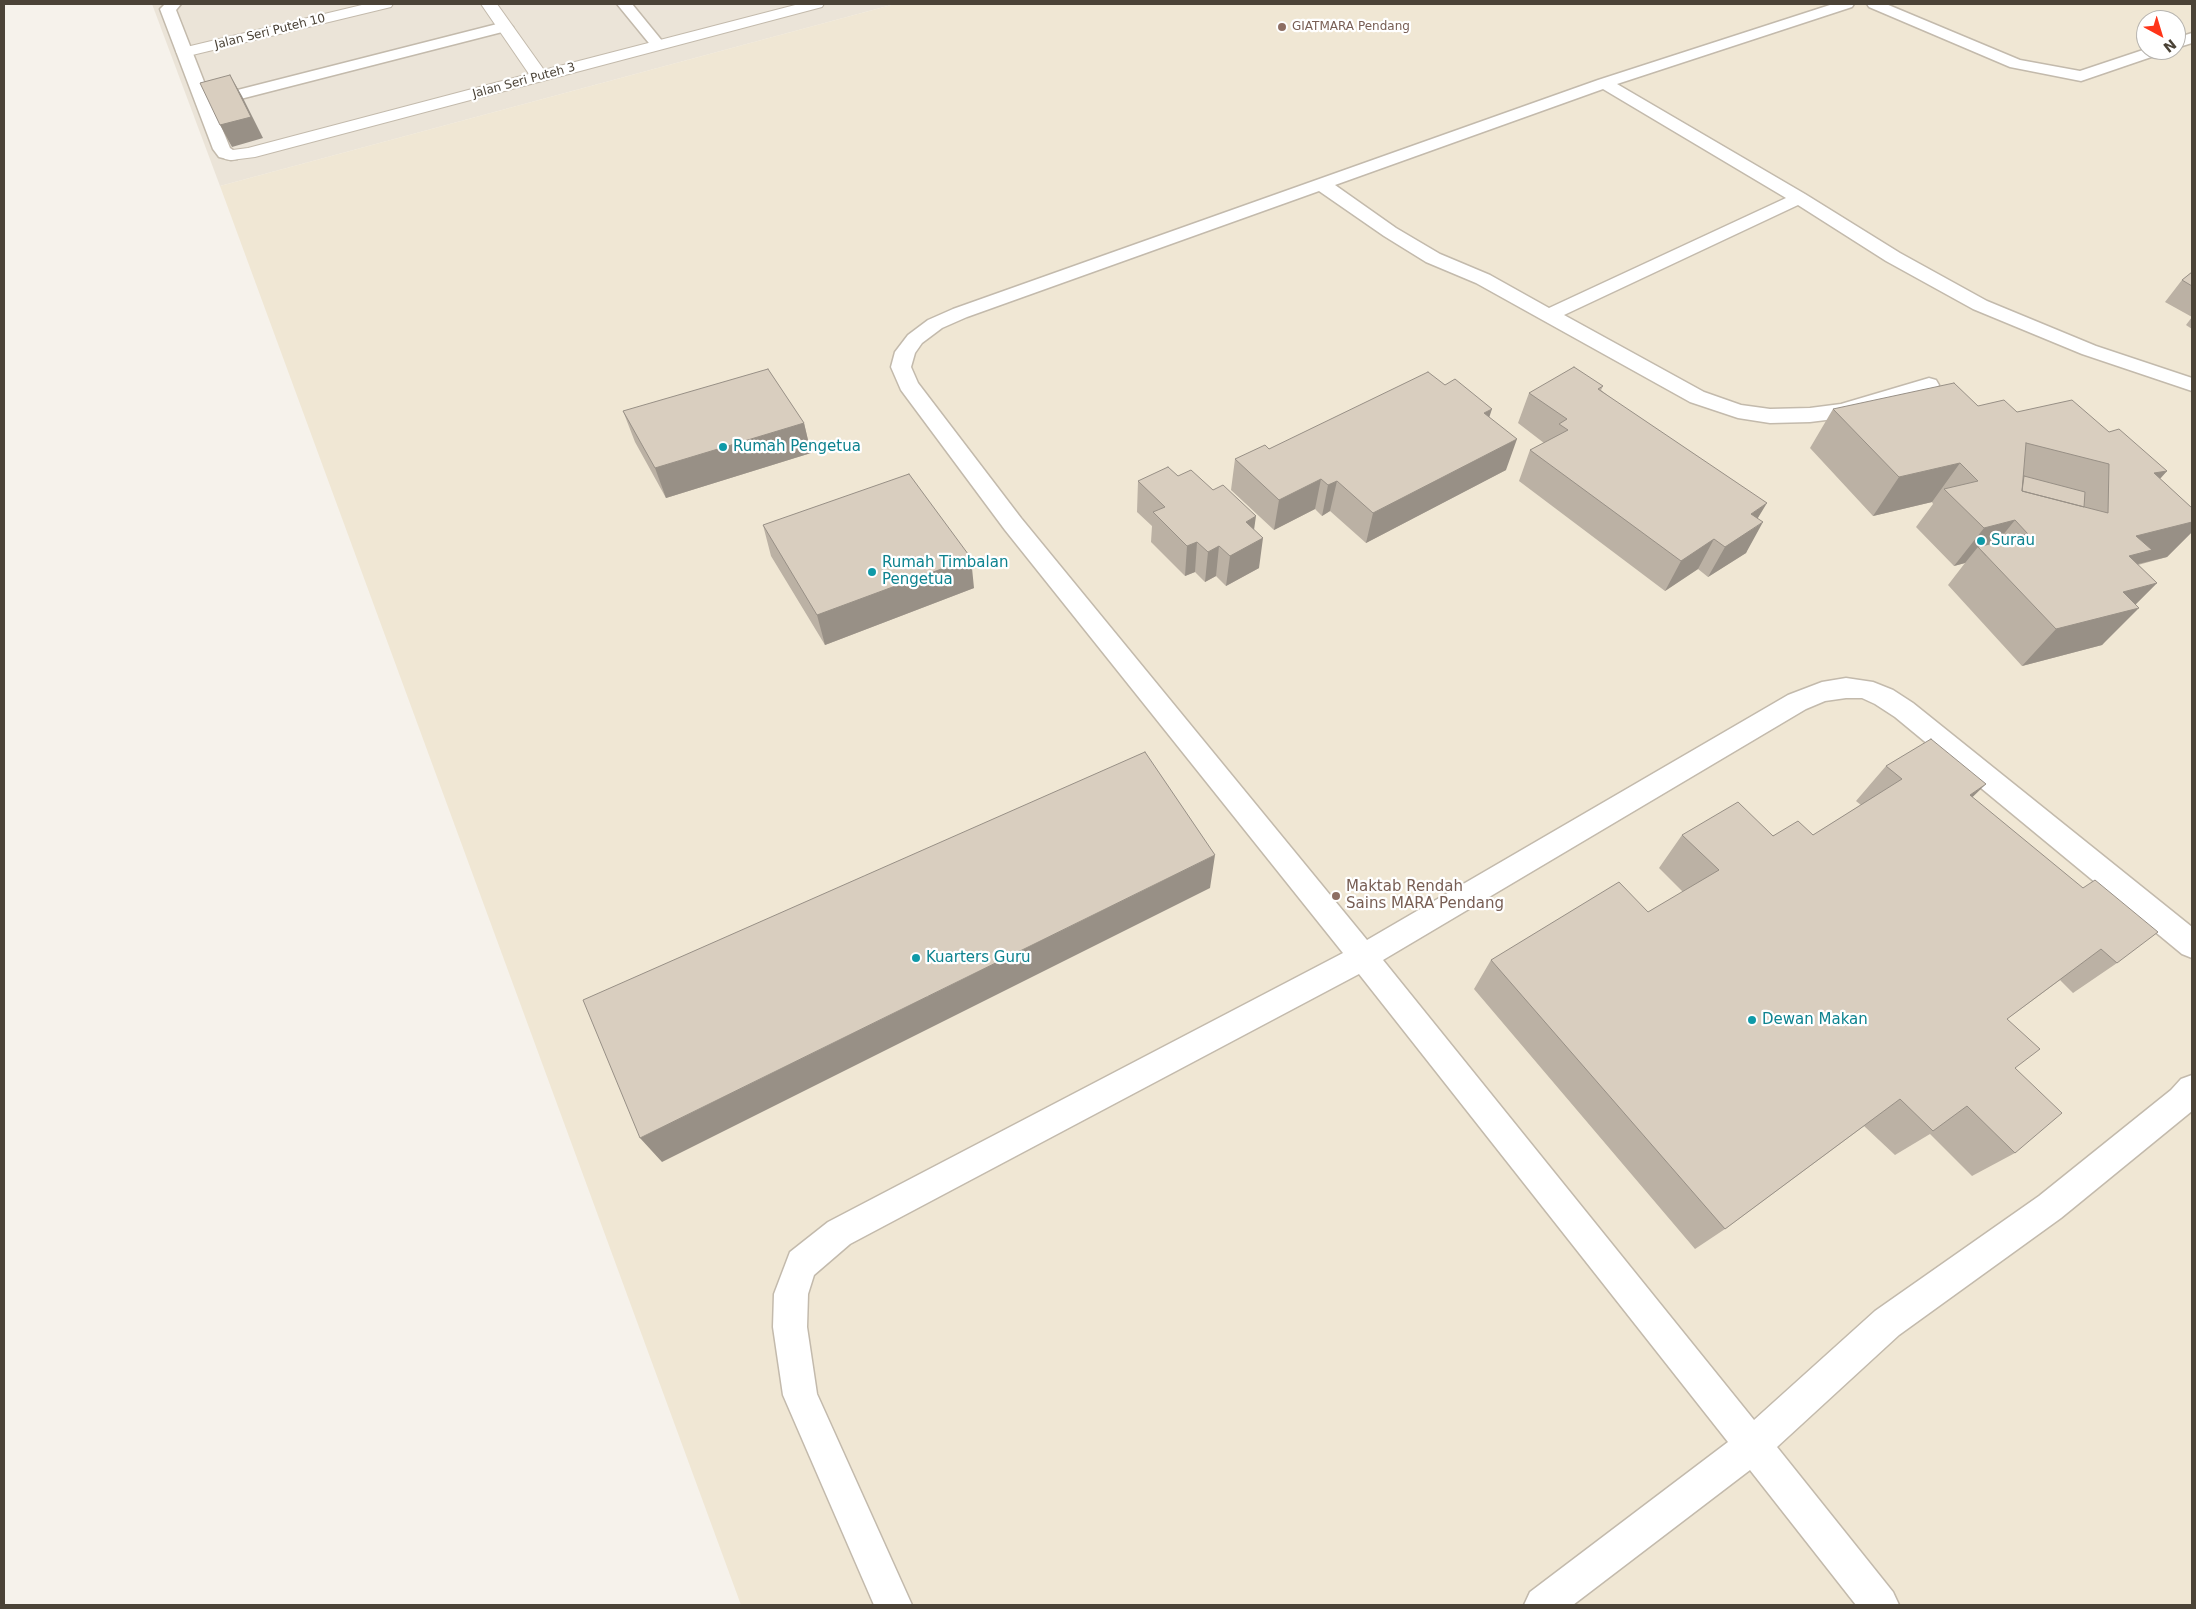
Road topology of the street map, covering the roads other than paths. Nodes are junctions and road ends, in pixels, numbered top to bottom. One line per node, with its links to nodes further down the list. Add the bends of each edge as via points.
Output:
1 (174, 4): 13 (lane, via 168,9)
2 (385, 4): 9 (street, Jalan Seri Puteh 10)
3 (489, 4): 11 (street)
4 (624, 4): 12 (lane)
5 (756, 4): 10 (street)
6 (816, 4): 10 (street, Jalan Seri Puteh 3)
7 (1847, 4): 16 (lane)
8 (1874, 4): 14 (lane, via 2016,64 2080,76)
9 (364, 6): 13 (street, Jalan Seri Puteh 10)
10 (768, 16): 12 (street, Jalan Seri Puteh 3)
11 (505, 27): 15 (street); 17 (lane)
12 (658, 45): 15 (street, Jalan Seri Puteh 3)
13 (184, 52): 17 (lane)
14 (2136, 57)
15 (539, 76): 18 (street, Jalan Seri Puteh 3)
16 (1604, 83): 19 (lane); 20 (lane)
17 (204, 103): 18 (lane, via 222,149)
18 (231, 155)
19 (1322, 185): 21 (lane, via 1433,258 1483,279); 25 (lane, via 960,313 935,324 915,339 905,352 901,367 908,385 1013,524)
20 (1799, 198): 21 (lane); 23 (lane, via 1893,257 1980,305 2080,347)
21 (1550, 315): 22 (lane, via 1658,378 1697,397 1738,411 1770,416 1834,412)
22 (1929, 385)
23 (2192, 385)
24 (2192, 945): 25 (lane, via 1904,710 1878,694 1846,688 1822,692 1797,702)
25 (1363, 956): 27 (lane); 28 (lane, via 839,1233 802,1264 791,1294 790,1327 800,1395)
26 (2192, 1089): 27 (lane, via 2050,1207 1886,1323)
27 (1752, 1446): 29 (lane); 30 (lane)
28 (893, 1605)
29 (1544, 1605)
30 (1880, 1605)

